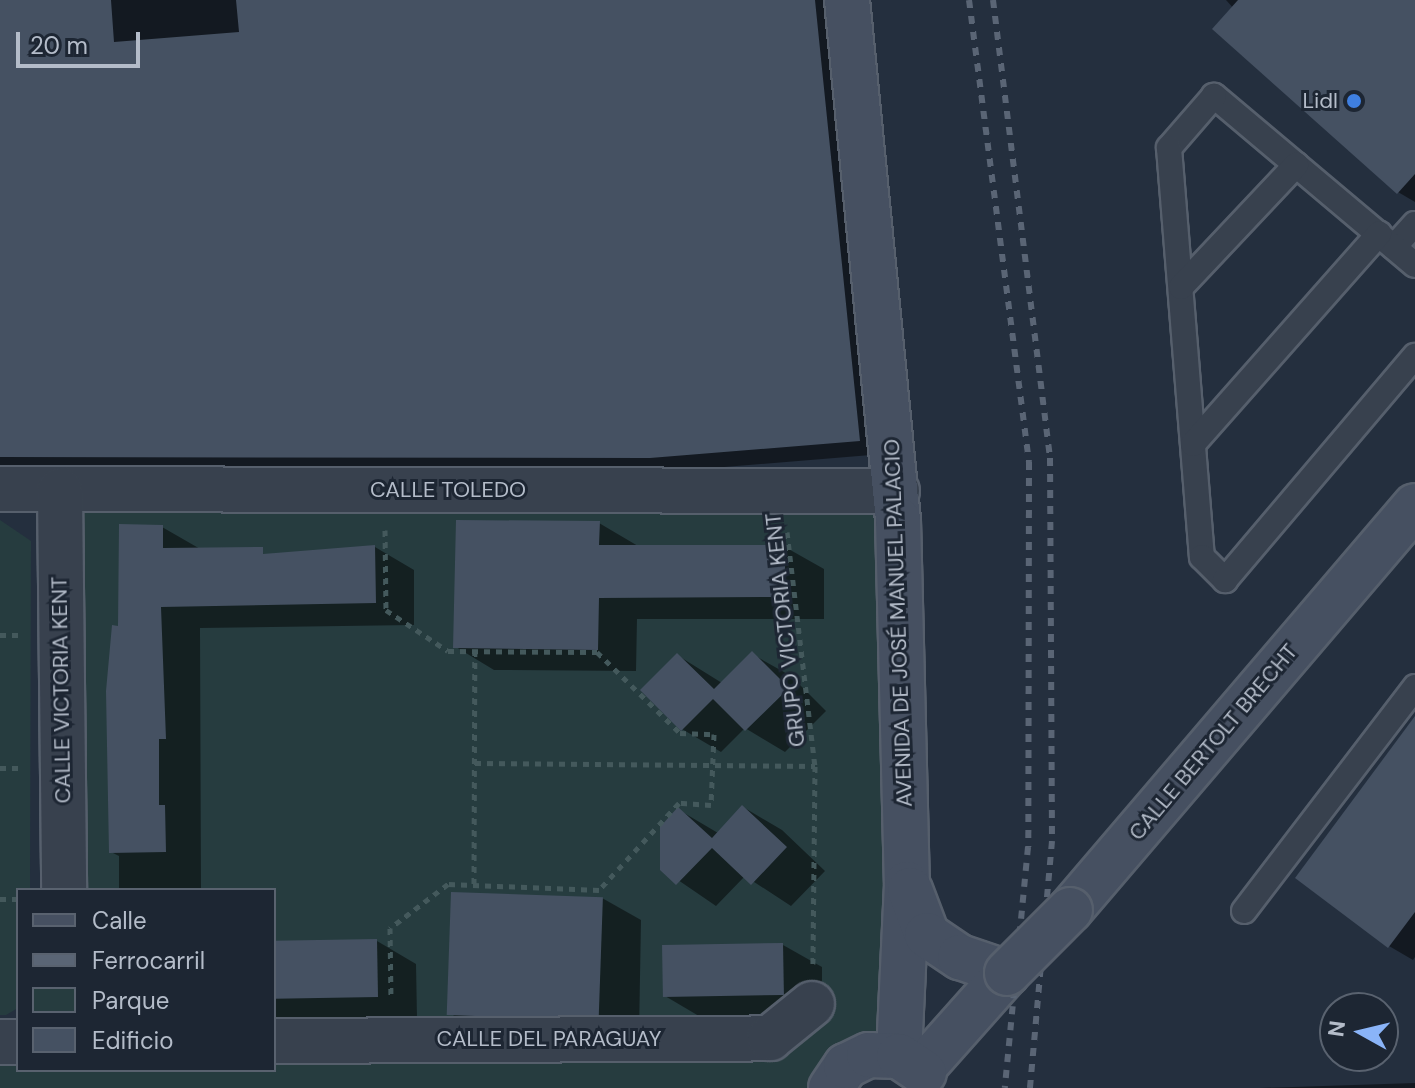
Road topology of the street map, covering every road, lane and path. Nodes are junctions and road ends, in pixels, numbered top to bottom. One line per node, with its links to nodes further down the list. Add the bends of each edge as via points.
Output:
1 (847, 0): 13 (main road, AVENIDA DE JOSÉ MANUEL PALACIO)
2 (1296, 165): 4 (lane); 6 (lane); 6 (lane, via 1214,96 1169,148)
3 (1415, 224): 4 (lane)
4 (1387, 241): 5 (lane); 8 (lane)
5 (1415, 265)
6 (1181, 287): 8 (lane)
7 (1415, 356): 8 (lane, via 1225,580 1202,557)
8 (1193, 444)
9 (0, 489): 10 (street, CALLE TOLEDO)
10 (60, 490): 11 (street, CALLE TOLEDO); 24 (street, CALLE VICTORIA KENT)
11 (385, 490): 12 (street, CALLE TOLEDO); 15 (path, via 386,610 448,651)
12 (787, 491): 13 (street, CALLE TOLEDO); 19 (path, GRUPO VICTORIA KENT)
13 (897, 491): 23 (main road, AVENIDA DE JOSÉ MANUEL PALACIO)
14 (1415, 506): 26 (main road, CALLE BERTOLT BRECHT, bridge, via 1070,910)
15 (475, 651): 17 (path); 18 (path, via 597,652 680,733 714,734)
16 (1415, 687): 25 (lane)
17 (475, 763): 18 (path, GRUPO VICTORIA KENT); 22 (path)
18 (713, 765): 19 (path, GRUPO VICTORIA KENT); 22 (path, via 711,805 679,803 599,890)
19 (815, 766): 27 (path, GRUPO VICTORIA KENT)
20 (0, 768): 21 (path)
21 (30, 768)
22 (474, 884): 28 (path, via 448,884 390,928)
23 (907, 884): 26 (main road, via 927,935 960,957); 30 (main road, AVENIDA DE JOSÉ MANUEL PALACIO)
24 (64, 888)
25 (1244, 911)
26 (1007, 973): 30 (main road, CALLE BERTOLT BRECHT)
27 (812, 1004): 28 (street, CALLE DEL PARAGUAY, via 770,1038)
28 (392, 1040): 29 (street, CALLE DEL PARAGUAY)
29 (276, 1041)
30 (918, 1072): 31 (main road, via 855,1060)
31 (831, 1088)

